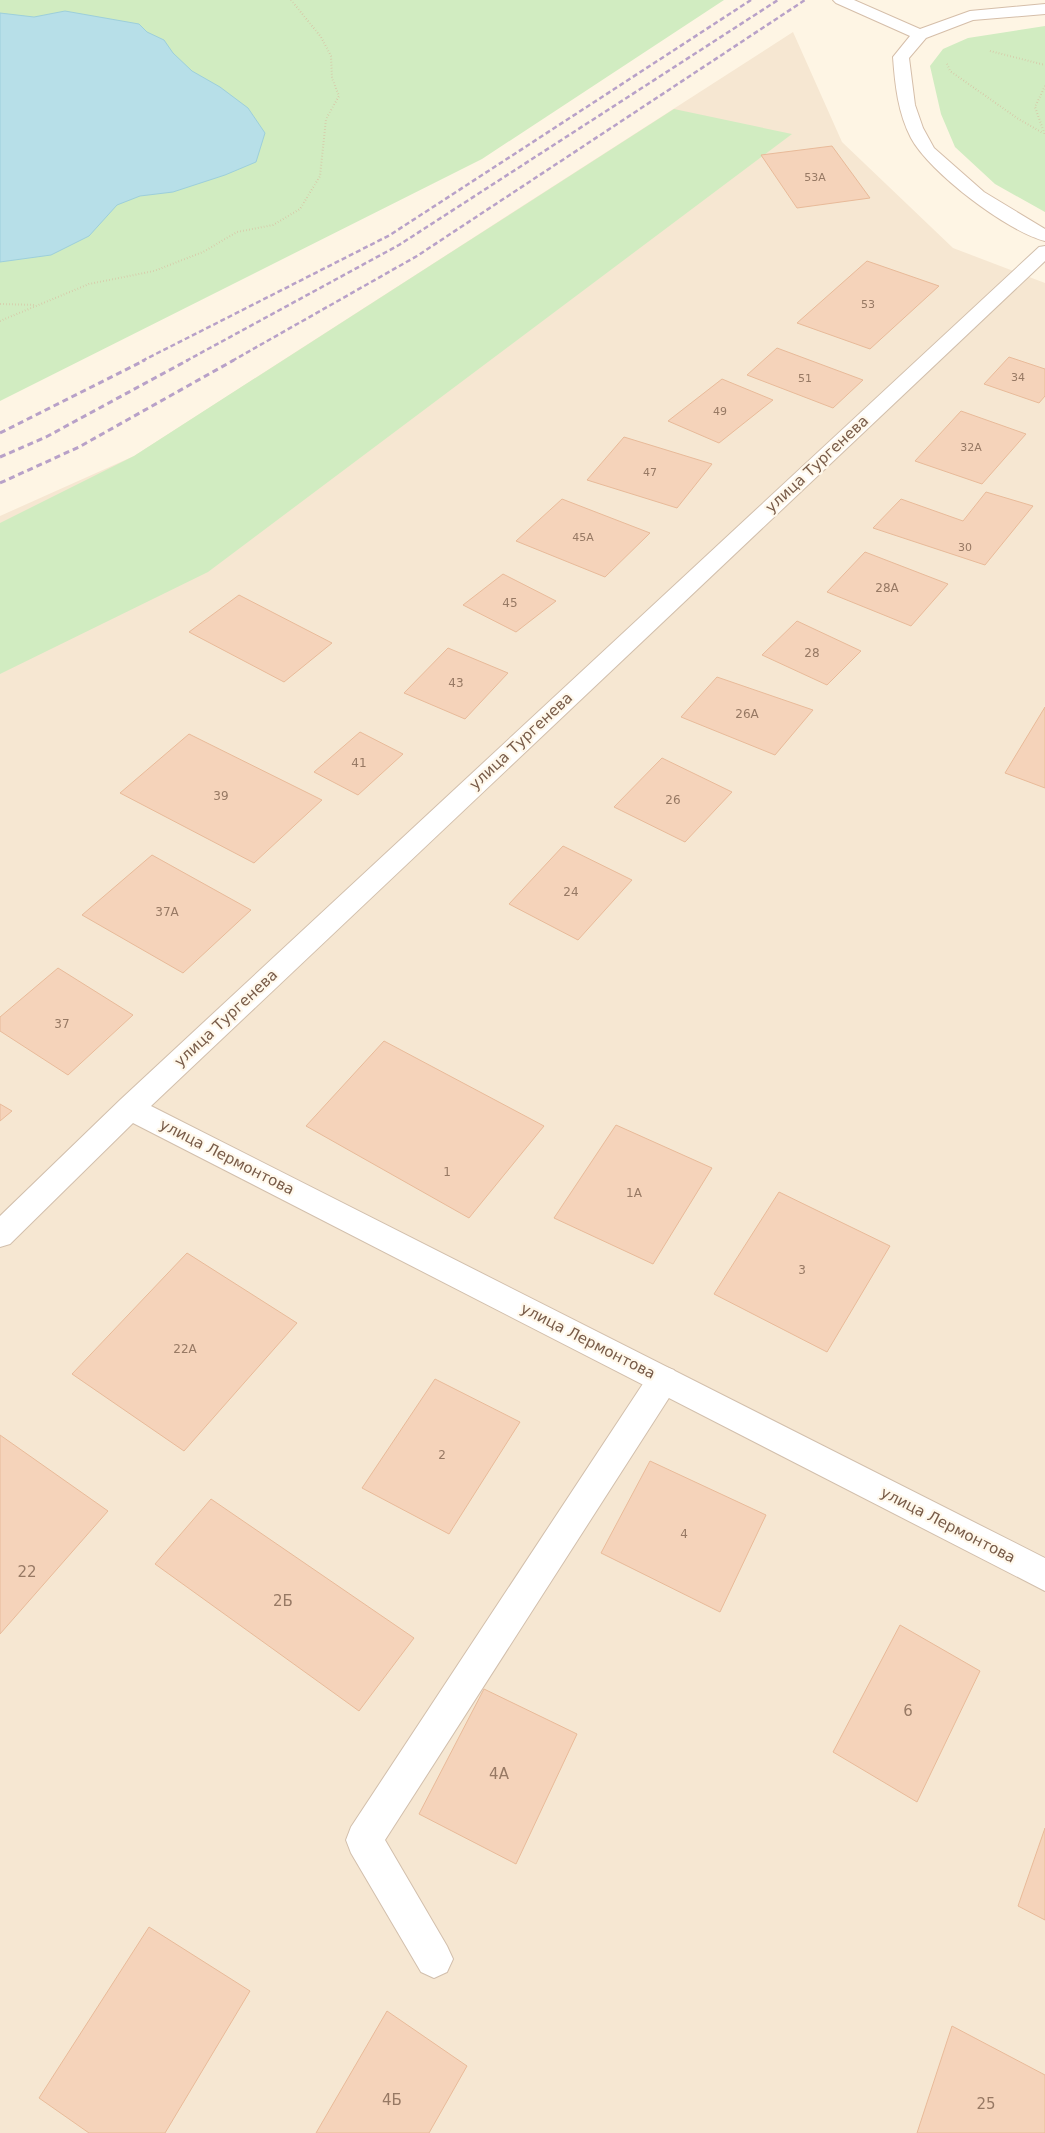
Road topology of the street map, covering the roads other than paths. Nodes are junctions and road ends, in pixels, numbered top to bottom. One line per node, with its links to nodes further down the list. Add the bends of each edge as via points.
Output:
1 (841, 0): 3 (street)
2 (1045, 9): 3 (street, via 970,16)
3 (920, 35): 4 (street, via 901,57 903,90 911,119 926,149 960,185 1002,214)
4 (1045, 236)
5 (1045, 250): 6 (street, улица Тургенева)
6 (130, 1108): 7 (street, улица Тургенева); 8 (street, улица Лермонтова)
7 (0, 1235)
8 (663, 1380): 9 (street, улица Лермонтова); 10 (street, via 364,1840)
9 (1045, 1575)
10 (434, 1960)

